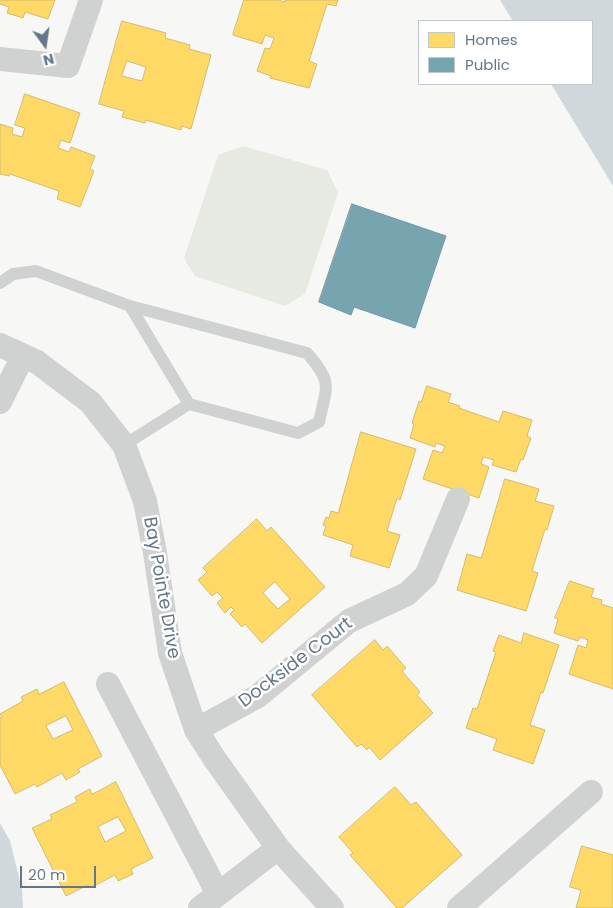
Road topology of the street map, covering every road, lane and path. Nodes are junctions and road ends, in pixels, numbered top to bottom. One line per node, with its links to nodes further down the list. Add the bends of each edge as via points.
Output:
1 (91, 0): 2 (street, via 68,66)
2 (0, 59)
3 (0, 283): 4 (lane, via 13,274 36,271)
4 (130, 306): 8 (lane); 8 (lane, via 307,353 321,369 327,385 320,422 298,433)
5 (0, 345): 6 (street, Bay Pointe Drive)
6 (23, 356): 7 (street); 9 (street, Bay Pointe Drive, via 90,402)
7 (0, 402)
8 (189, 404): 9 (lane)
9 (124, 446): 12 (street, Bay Pointe Drive, via 145,501 170,654)
10 (458, 499): 12 (street, Dockside Court, via 426,576 407,594 348,621 258,696)
11 (108, 684): 15 (street)
12 (196, 730): 14 (street, Bay Pointe Drive)
13 (591, 792): 17 (street)
14 (278, 848): 15 (street); 16 (street, Bay Pointe Drive)
15 (209, 901)
16 (332, 908)
17 (459, 908)

